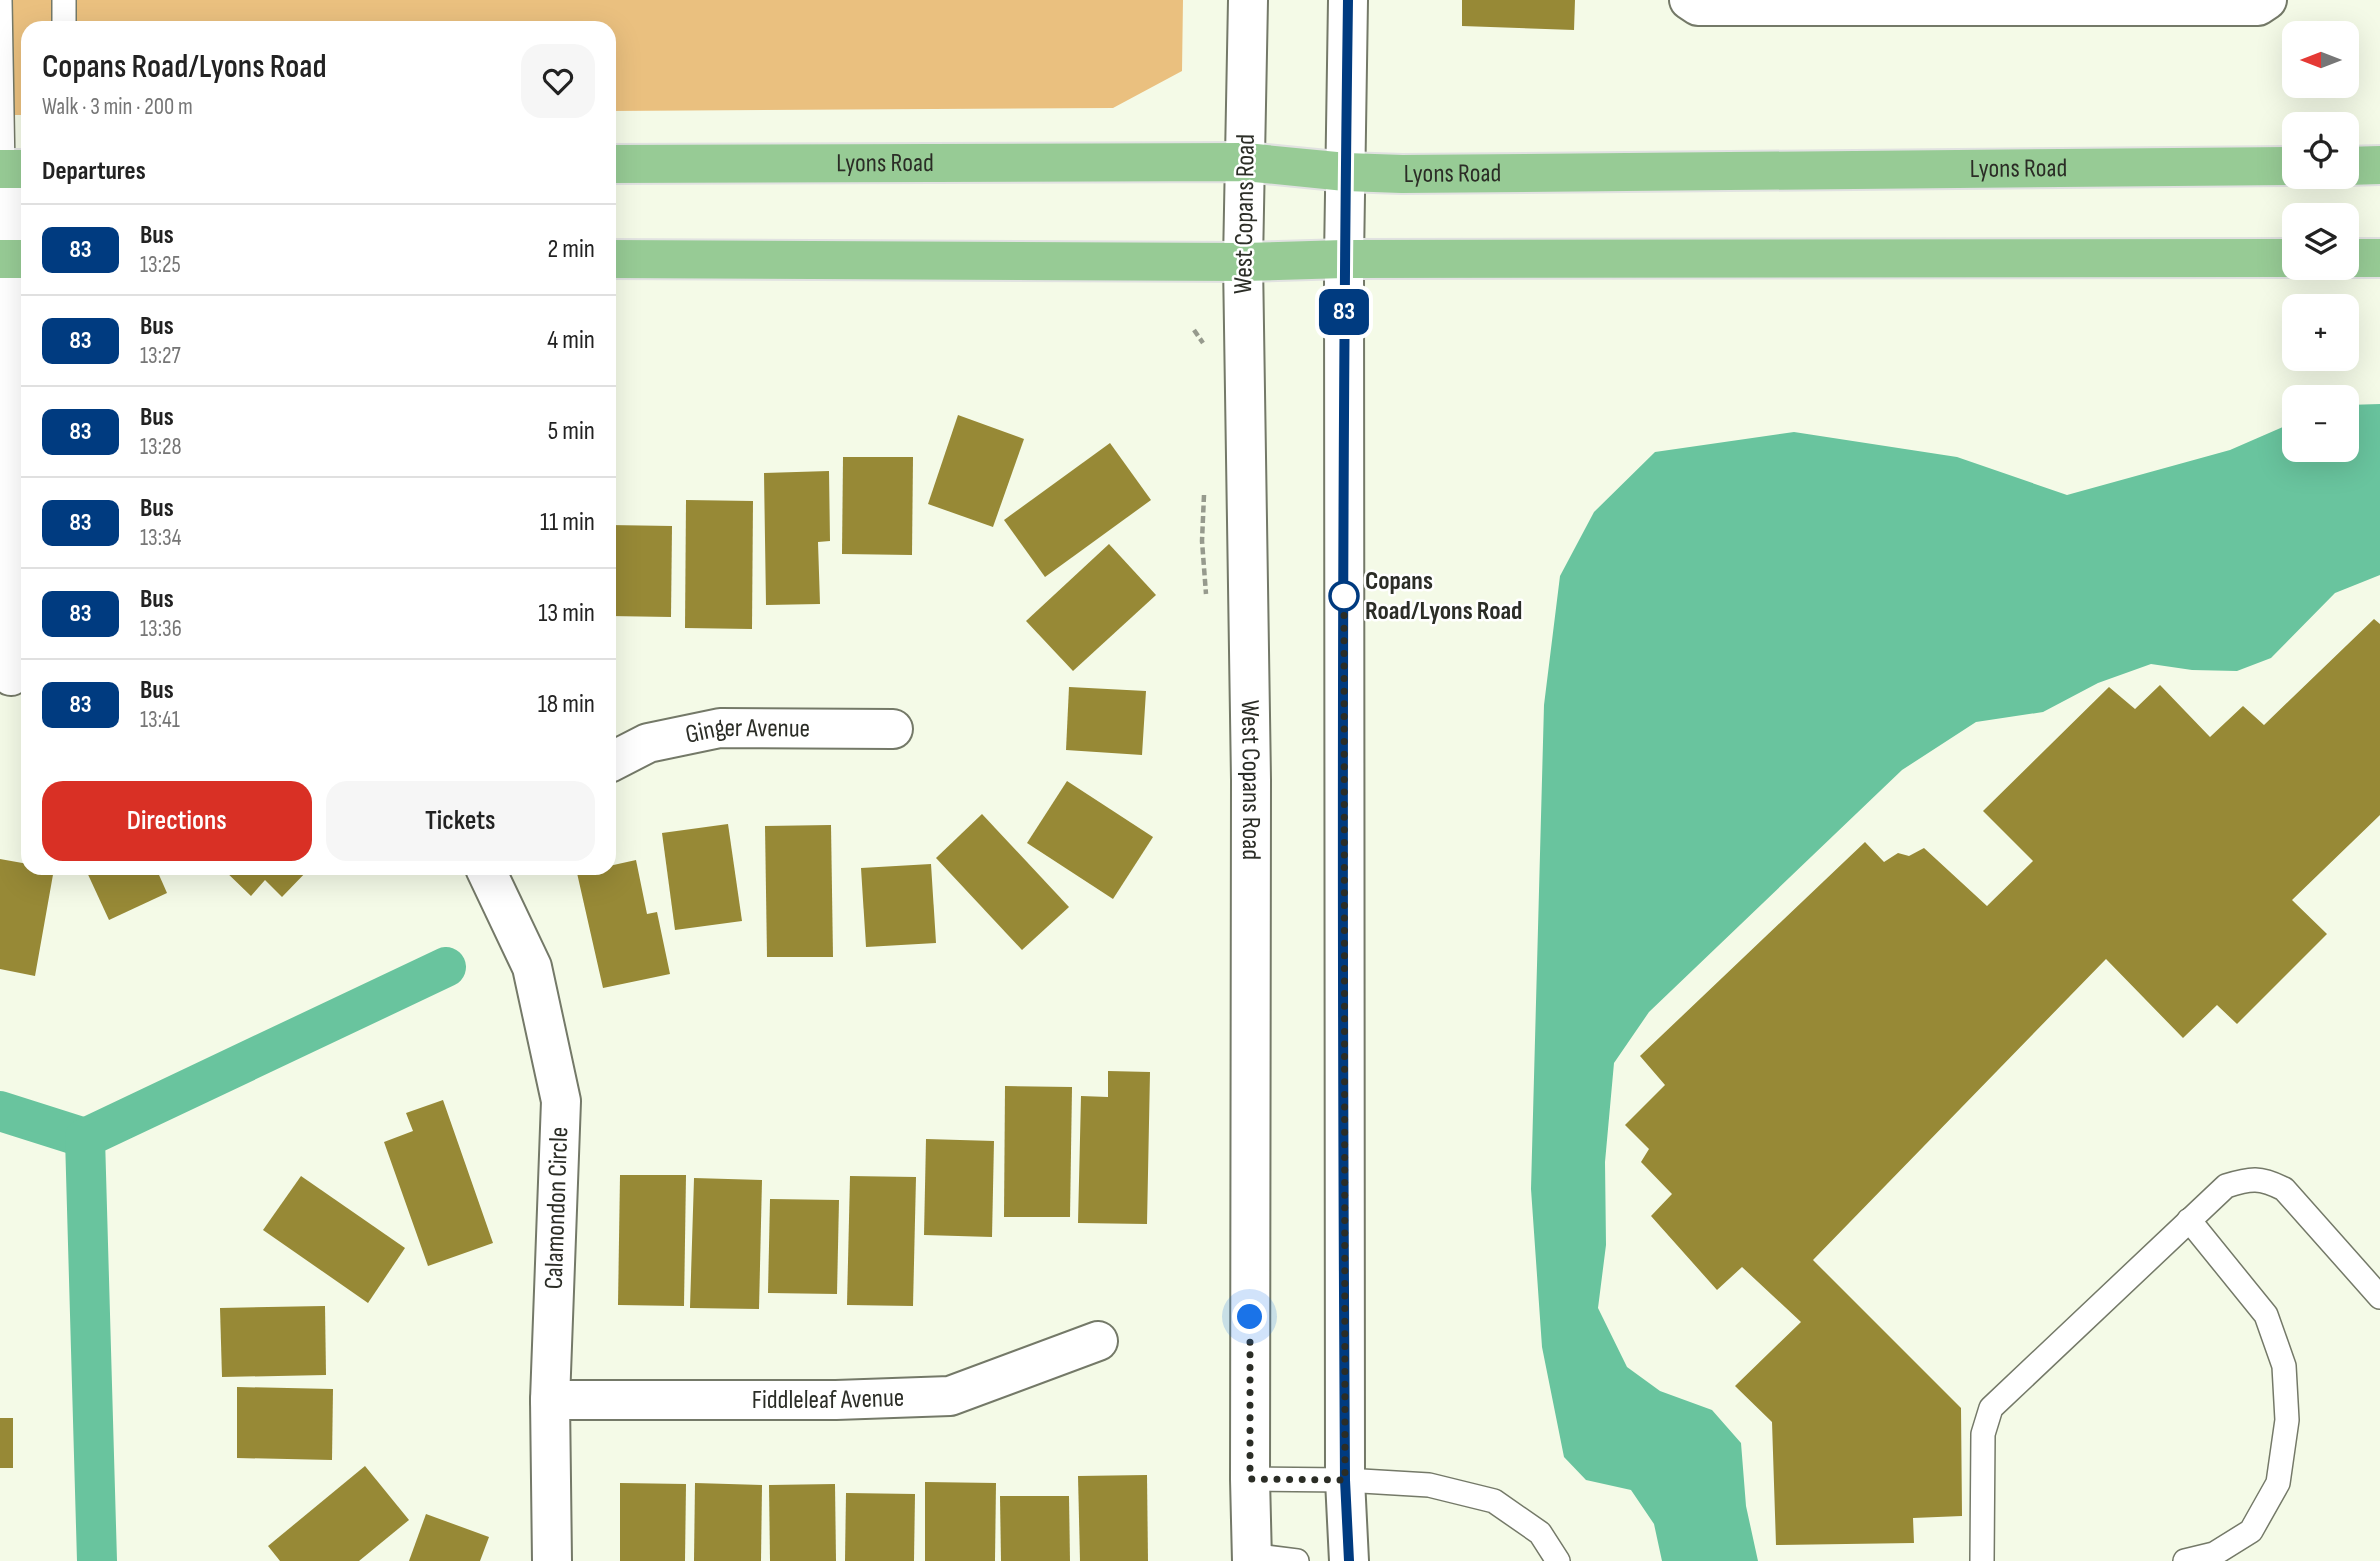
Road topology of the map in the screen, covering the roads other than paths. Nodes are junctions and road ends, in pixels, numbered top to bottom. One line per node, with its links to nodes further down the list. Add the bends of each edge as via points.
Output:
1 (0, 0): 13 (lane)
2 (64, 0): 7 (lane)
3 (1248, 0): 8 (main road, West Copans Road)
4 (1348, 0): 14 (main road)
5 (1689, 0): 6 (main road, via 1698,6 2258,6)
6 (2267, 0)
7 (64, 21)
8 (1245, 162): 9 (main road, Lyons Road); 14 (main road, Lyons Road); 21 (main road, West Copans Road)
9 (616, 164)
10 (2380, 165): 12 (main road)
11 (2282, 166): 14 (main road, Lyons Road)
12 (2359, 166)
13 (10, 169): 18 (main road)
14 (1346, 172): 20 (main road)
15 (2282, 258): 20 (main road)
16 (2359, 258): 17 (main road)
17 (2380, 258)
18 (11, 259): 22 (main road)
19 (616, 259): 21 (main road)
20 (1344, 259): 21 (main road); 31 (main road)
21 (1243, 262): 30 (main road, West Copans Road, via 1251,780)
22 (13, 676)
23 (893, 729): 24 (main road, Ginger Avenue, via 720,728 648,743)
24 (616, 759)
25 (488, 875): 29 (main road, Calamondon Circle, via 533,967 561,1101)
26 (2189, 1220): 27 (lane, via 2226,1186 2249,1179 2268,1181 2284,1189); 37 (lane, via 1991,1408 1983,1434); 38 (lane, via 2266,1315 2284,1366 2287,1420 2278,1483 2250,1531 2214,1554)
27 (2380, 1297)
28 (1098, 1341): 29 (main road, Fiddleleaf Avenue, via 950,1396)
29 (550, 1399): 33 (main road, Calamondon Circle)
30 (1250, 1479): 31 (lane); 32 (main road, West Copans Road)
31 (1345, 1480): 35 (main road); 36 (lane, via 1429,1485 1494,1501 1540,1533)
32 (1251, 1558): 34 (lane)
33 (552, 1561)
34 (1297, 1561)
35 (1349, 1561)
36 (1558, 1561)
37 (1982, 1561)
38 (2185, 1561)

